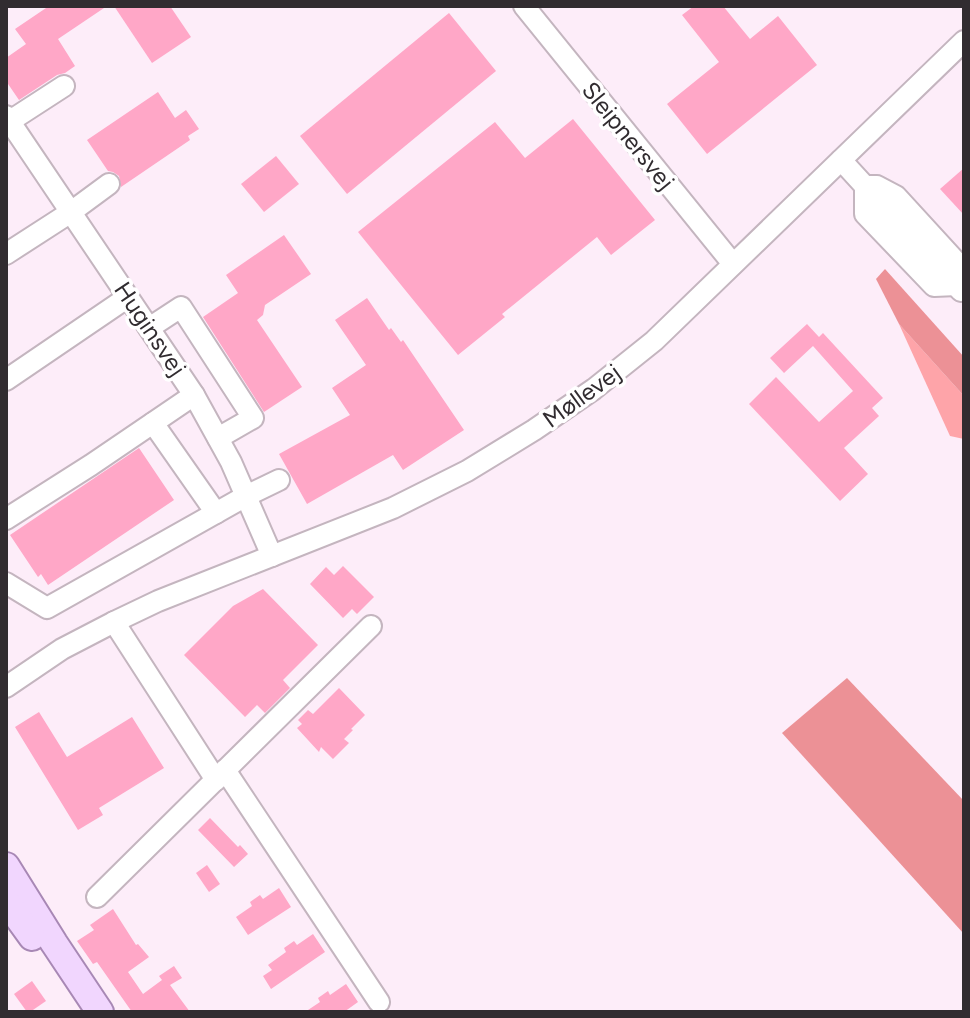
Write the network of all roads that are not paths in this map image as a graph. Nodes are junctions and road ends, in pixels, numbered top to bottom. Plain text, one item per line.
1 (524, 6) edge
2 (964, 41) edge
3 (64, 86) dead end
4 (9, 126) edge
5 (841, 160) junction
6 (109, 184) dead end
7 (865, 186) junction
8 (71, 212) junction
9 (6, 254) edge
10 (733, 264) junction
11 (960, 290) edge
12 (128, 297) junction
13 (149, 328) junction
14 (6, 380) edge
15 (194, 395) junction
16 (153, 423) junction
17 (218, 438) junction
18 (279, 480) dead end
19 (246, 496) junction
20 (216, 513) junction
21 (6, 519) edge
22 (272, 556) junction
23 (6, 583) edge
24 (114, 622) junction
25 (371, 626) dead end
26 (6, 687) edge
27 (220, 775) junction
28 (6, 866) edge
29 (97, 897) dead end
30 (6, 901) edge
31 (379, 1002) dead end
32 (82, 1012) edge
33 (100, 1012) edge

1 - 10 street, Sleipnersvej
2 - 5 street, Møllevej
3 - 4 street
4 - 8 street, Huginsvej
5 - 7 street
5 - 10 street, Møllevej
6 - 8 street
7 - 11 street
7 - 11 street
8 - 9 street
8 - 12 street, Huginsvej
10 - 22 street, Møllevej
12 - 13 street, Huginsvej
12 - 14 street
13 - 15 street, Huginsvej
13 - 17 street
15 - 16 street
15 - 17 street, Huginsvej
16 - 20 street
16 - 21 street
17 - 19 street, Huginsvej
18 - 19 street
19 - 20 street
19 - 22 street, Huginsvej
20 - 23 street
22 - 24 street, Møllevej
24 - 26 street, Møllevej
24 - 27 street
25 - 27 street
27 - 29 street
27 - 31 street
28 - 33 main road
30 - 32 main road

